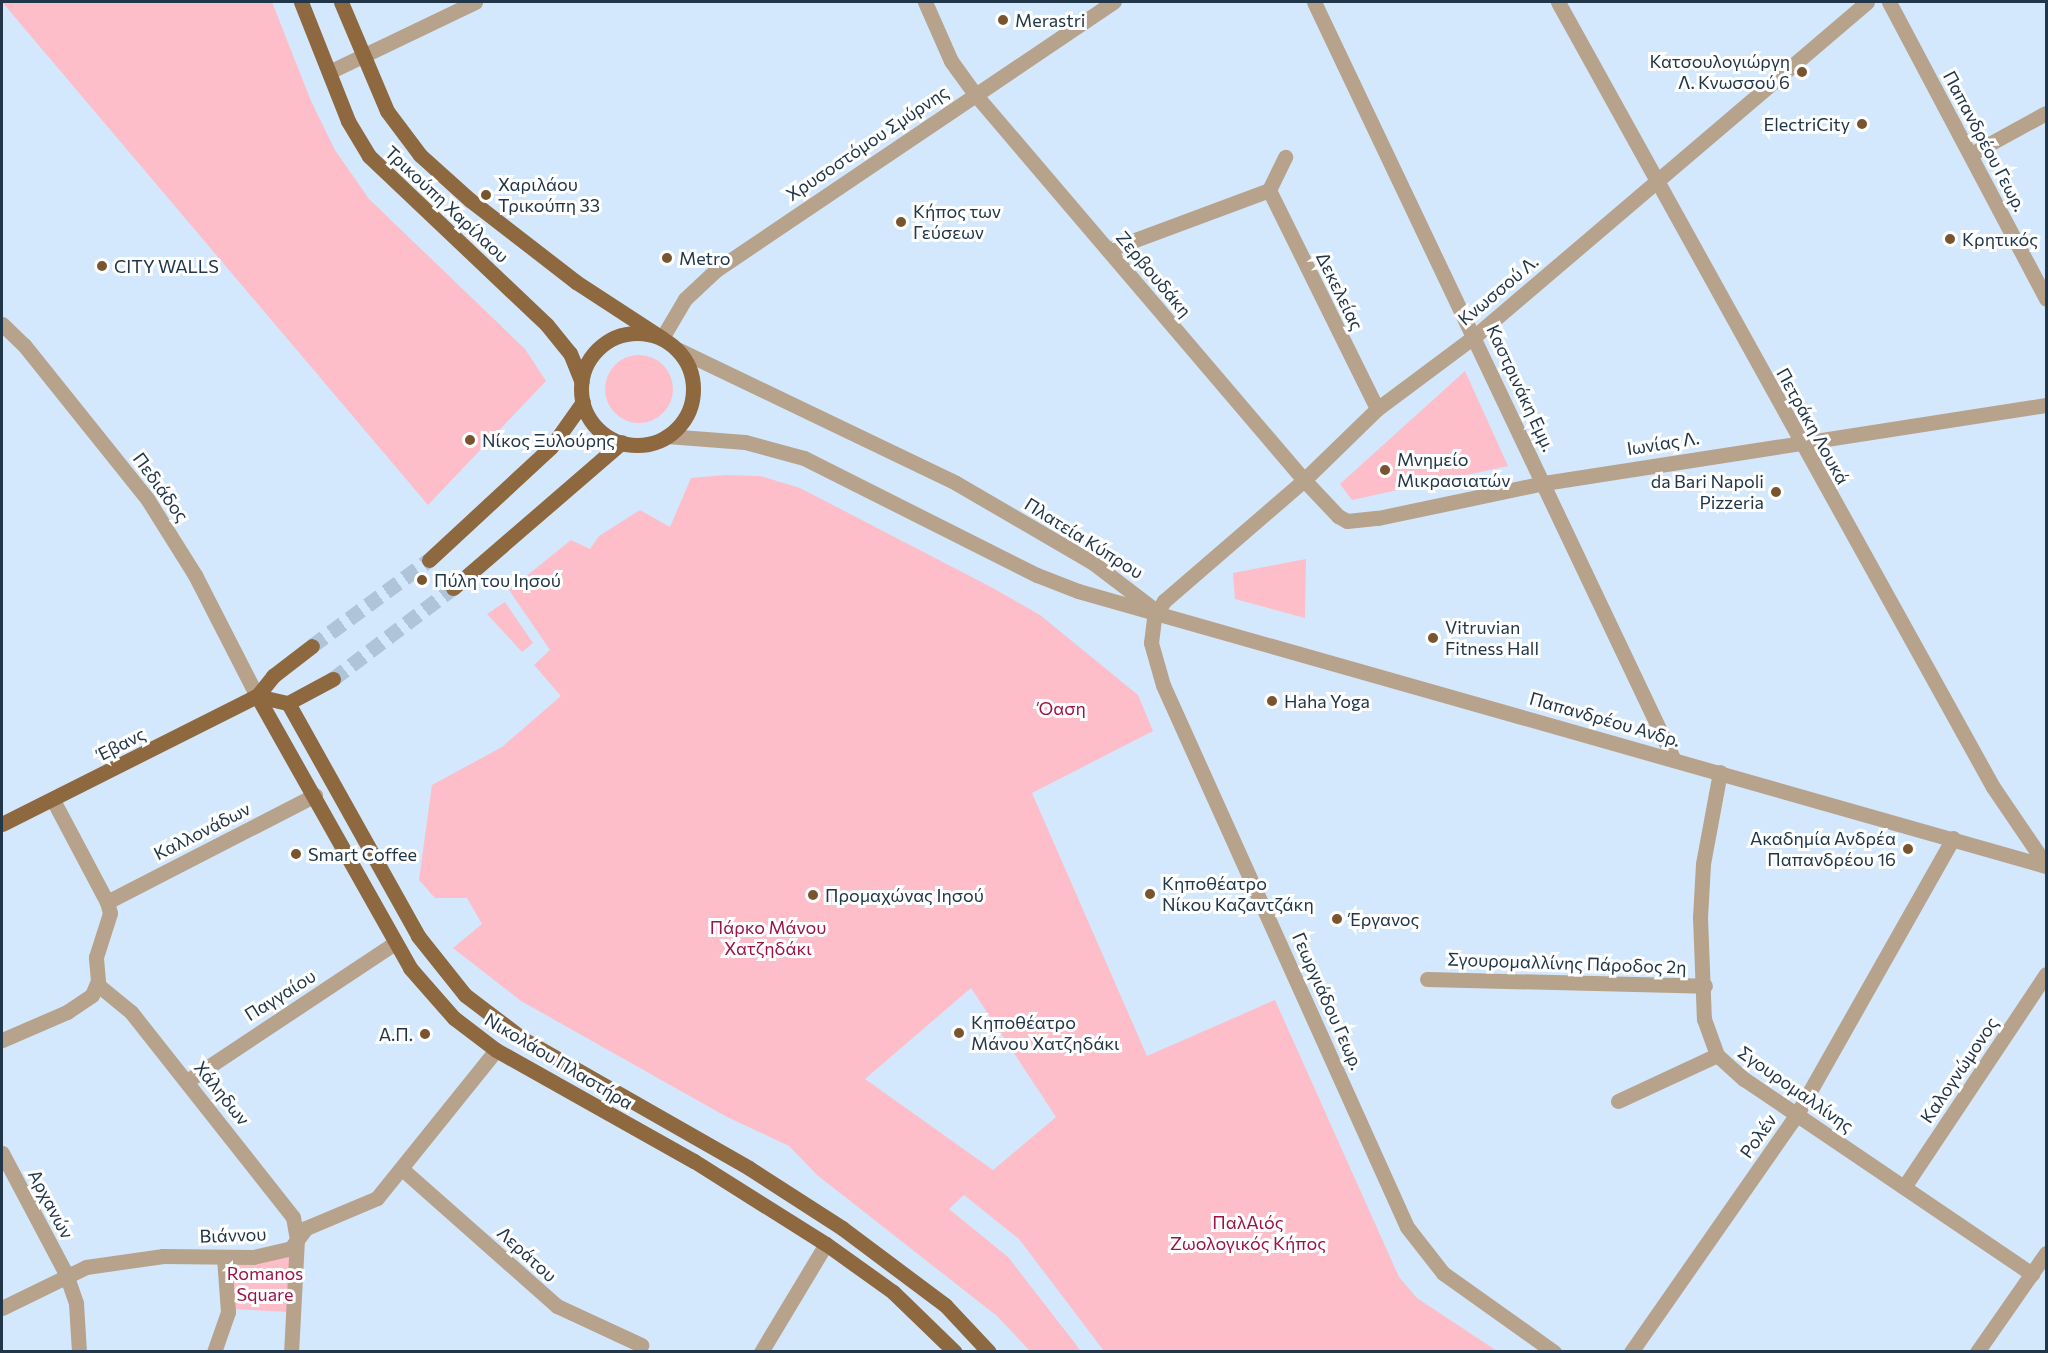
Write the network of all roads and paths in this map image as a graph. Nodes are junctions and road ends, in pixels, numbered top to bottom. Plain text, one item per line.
1 (301, 2) edge
2 (341, 2) edge
3 (475, 2) edge
4 (925, 2) edge
5 (1114, 2) edge
6 (1314, 2) edge
7 (1558, 2) edge
8 (1866, 2) edge
9 (1889, 2) edge
10 (363, 55) junction
11 (329, 72) junction
12 (974, 93) junction
13 (2046, 113) edge
14 (1971, 154) junction
15 (1286, 157) dead end
16 (1659, 180) junction
17 (1269, 190) junction
18 (1108, 250) junction
19 (2046, 299) edge
20 (2, 324) edge
21 (1475, 336) junction
22 (662, 338) junction
23 (679, 350) junction
24 (582, 382) junction
25 (583, 402) junction
26 (2046, 405) edge
27 (1377, 409) junction
28 (667, 436) junction
29 (1798, 441) junction
30 (622, 442) junction
31 (1304, 480) junction
32 (1544, 483) junction
33 (429, 560) tunnel mouth
34 (453, 588) tunnel mouth
35 (1156, 610) junction
36 (312, 646) tunnel mouth
37 (333, 679) tunnel mouth
38 (257, 696) junction
39 (288, 703) junction
40 (1674, 760) junction
41 (1720, 772) junction
42 (315, 795) junction
43 (53, 800) junction
44 (2, 824) edge
45 (1953, 838) junction
46 (2046, 865) edge
47 (107, 902) junction
48 (395, 942) junction
49 (2046, 974) edge
50 (1427, 979) dead end
51 (98, 985) junction
52 (1705, 986) junction
53 (2, 1040) edge
54 (496, 1050) junction
55 (1717, 1055) junction
56 (187, 1081) junction
57 (1618, 1101) dead end
58 (1797, 1114) junction
59 (2, 1153) edge
60 (402, 1169) junction
61 (1904, 1187) junction
62 (297, 1239) junction
63 (826, 1244) junction
64 (2046, 1253) edge
65 (224, 1257) junction
66 (66, 1274) junction
67 (2032, 1274) junction
68 (2, 1308) edge
69 (641, 1345) dead end
70 (79, 1352) edge
71 (214, 1352) edge
72 (291, 1352) edge
73 (761, 1352) edge
74 (955, 1352) edge
75 (988, 1352) edge
76 (1554, 1352) edge
77 (1631, 1352) edge
78 (1977, 1352) edge

1 - 11 main road, Τρικούπη Χαρίλαου
2 - 10 main road, Τρικούπη Χαρίλαου
3 - 10 street
4 - 12 street, Ζερβουδάκη
5 - 12 street, Χρυσοστόμου Σμύρνης
6 - 21 street, Καστρινάκη Εμμ.
7 - 16 street, Πετράκη Λουκά
8 - 16 street, Κνωσσού Λ.
9 - 14 street, Παπανδρέου Γεωρ.
10 - 11 street
10 - 22 main road, Τρικούπη Χαρίλαου
11 - 24 main road, Τρικούπη Χαρίλαου
12 - 18 street, Ζερβουδάκη
12 - 22 street, Χρυσοστόμου Σμύρνης
13 - 14 street
14 - 19 street, Παπανδρέου Γεωρ.
15 - 17 street
16 - 21 street, Κνωσσού Λ.
16 - 29 street, Πετράκη Λουκά
17 - 18 street
17 - 27 street, Δεκελείας
18 - 31 street, Ζερβουδάκη
20 - 38 street, Πεδιάδος
21 - 27 street, Κνωσσού Λ.
21 - 32 street, Καστρινάκη Εμμ.
22 - 23 main road
22 - 24 main road
23 - 28 main road
23 - 35 street, Πλατεία Κύπρου
24 - 25 main road
25 - 30 main road
25 - 33 main road
26 - 29 street, Ιωνίας Λ.
27 - 31 street, Κνωσσού Λ.
28 - 30 main road
28 - 35 street, Πλατεία Κύπρου
29 - 32 street, Ιωνίας Λ.
29 - 46 street, Πετράκη Λουκά
30 - 34 main road
31 - 32 street, Ιωνίας Λ.
31 - 35 street, Κνωσσού Λ.
32 - 40 street, Καστρινάκη Εμμ.
35 - 40 street, Παπανδρέου Ανδρ.
35 - 76 street, Γεωργιάδου Γεωρ.
36 - 38 main road, Έβανς
37 - 39 main road
38 - 39 main road
38 - 42 main road, Νικολάου Πλαστήρα
38 - 43 main road, Έβανς
39 - 75 main road, Νικολάου Πλαστήρα
40 - 41 street, Παπανδρέου Ανδρ.
41 - 45 street, Παπανδρέου Ανδρ.
41 - 52 street, Σγουρομαλλίνης
42 - 47 street, Καλλονάδων
42 - 48 main road, Νικολάου Πλαστήρα
43 - 44 main road, Έβανς
43 - 47 street
45 - 46 street, Παπανδρέου Ανδρ.
45 - 58 street, Ρολέν
47 - 51 street
48 - 54 main road, Νικολάου Πλαστήρα
48 - 56 street, Παγγαίου
49 - 61 street, Καλογνώμονος
50 - 52 street, Σγουρομαλλίνης Πάροδος 2η
51 - 53 street
51 - 56 street, Χάληδων
52 - 55 street, Σγουρομαλλίνης
54 - 60 street, Βιάννου
54 - 63 main road, Νικολάου Πλαστήρα
55 - 57 street
55 - 58 street, Σγουρομαλλίνης
56 - 62 street, Χάληδων
58 - 61 street, Σγουρομαλλίνης
58 - 77 street, Ρολέν
59 - 66 street, Αρχανών
60 - 62 street, Βιάννου
60 - 69 street, Λεράτου
61 - 67 street, Σγουρομαλλίνης
62 - 65 street, Βιάννου
62 - 72 street, Χάληδων
63 - 73 street
63 - 74 main road, Νικολάου Πλαστήρα
64 - 67 street
65 - 66 street, Βιάννου
65 - 71 street
66 - 68 street, Βιάννου
66 - 70 street, Αρχανών
67 - 78 street

